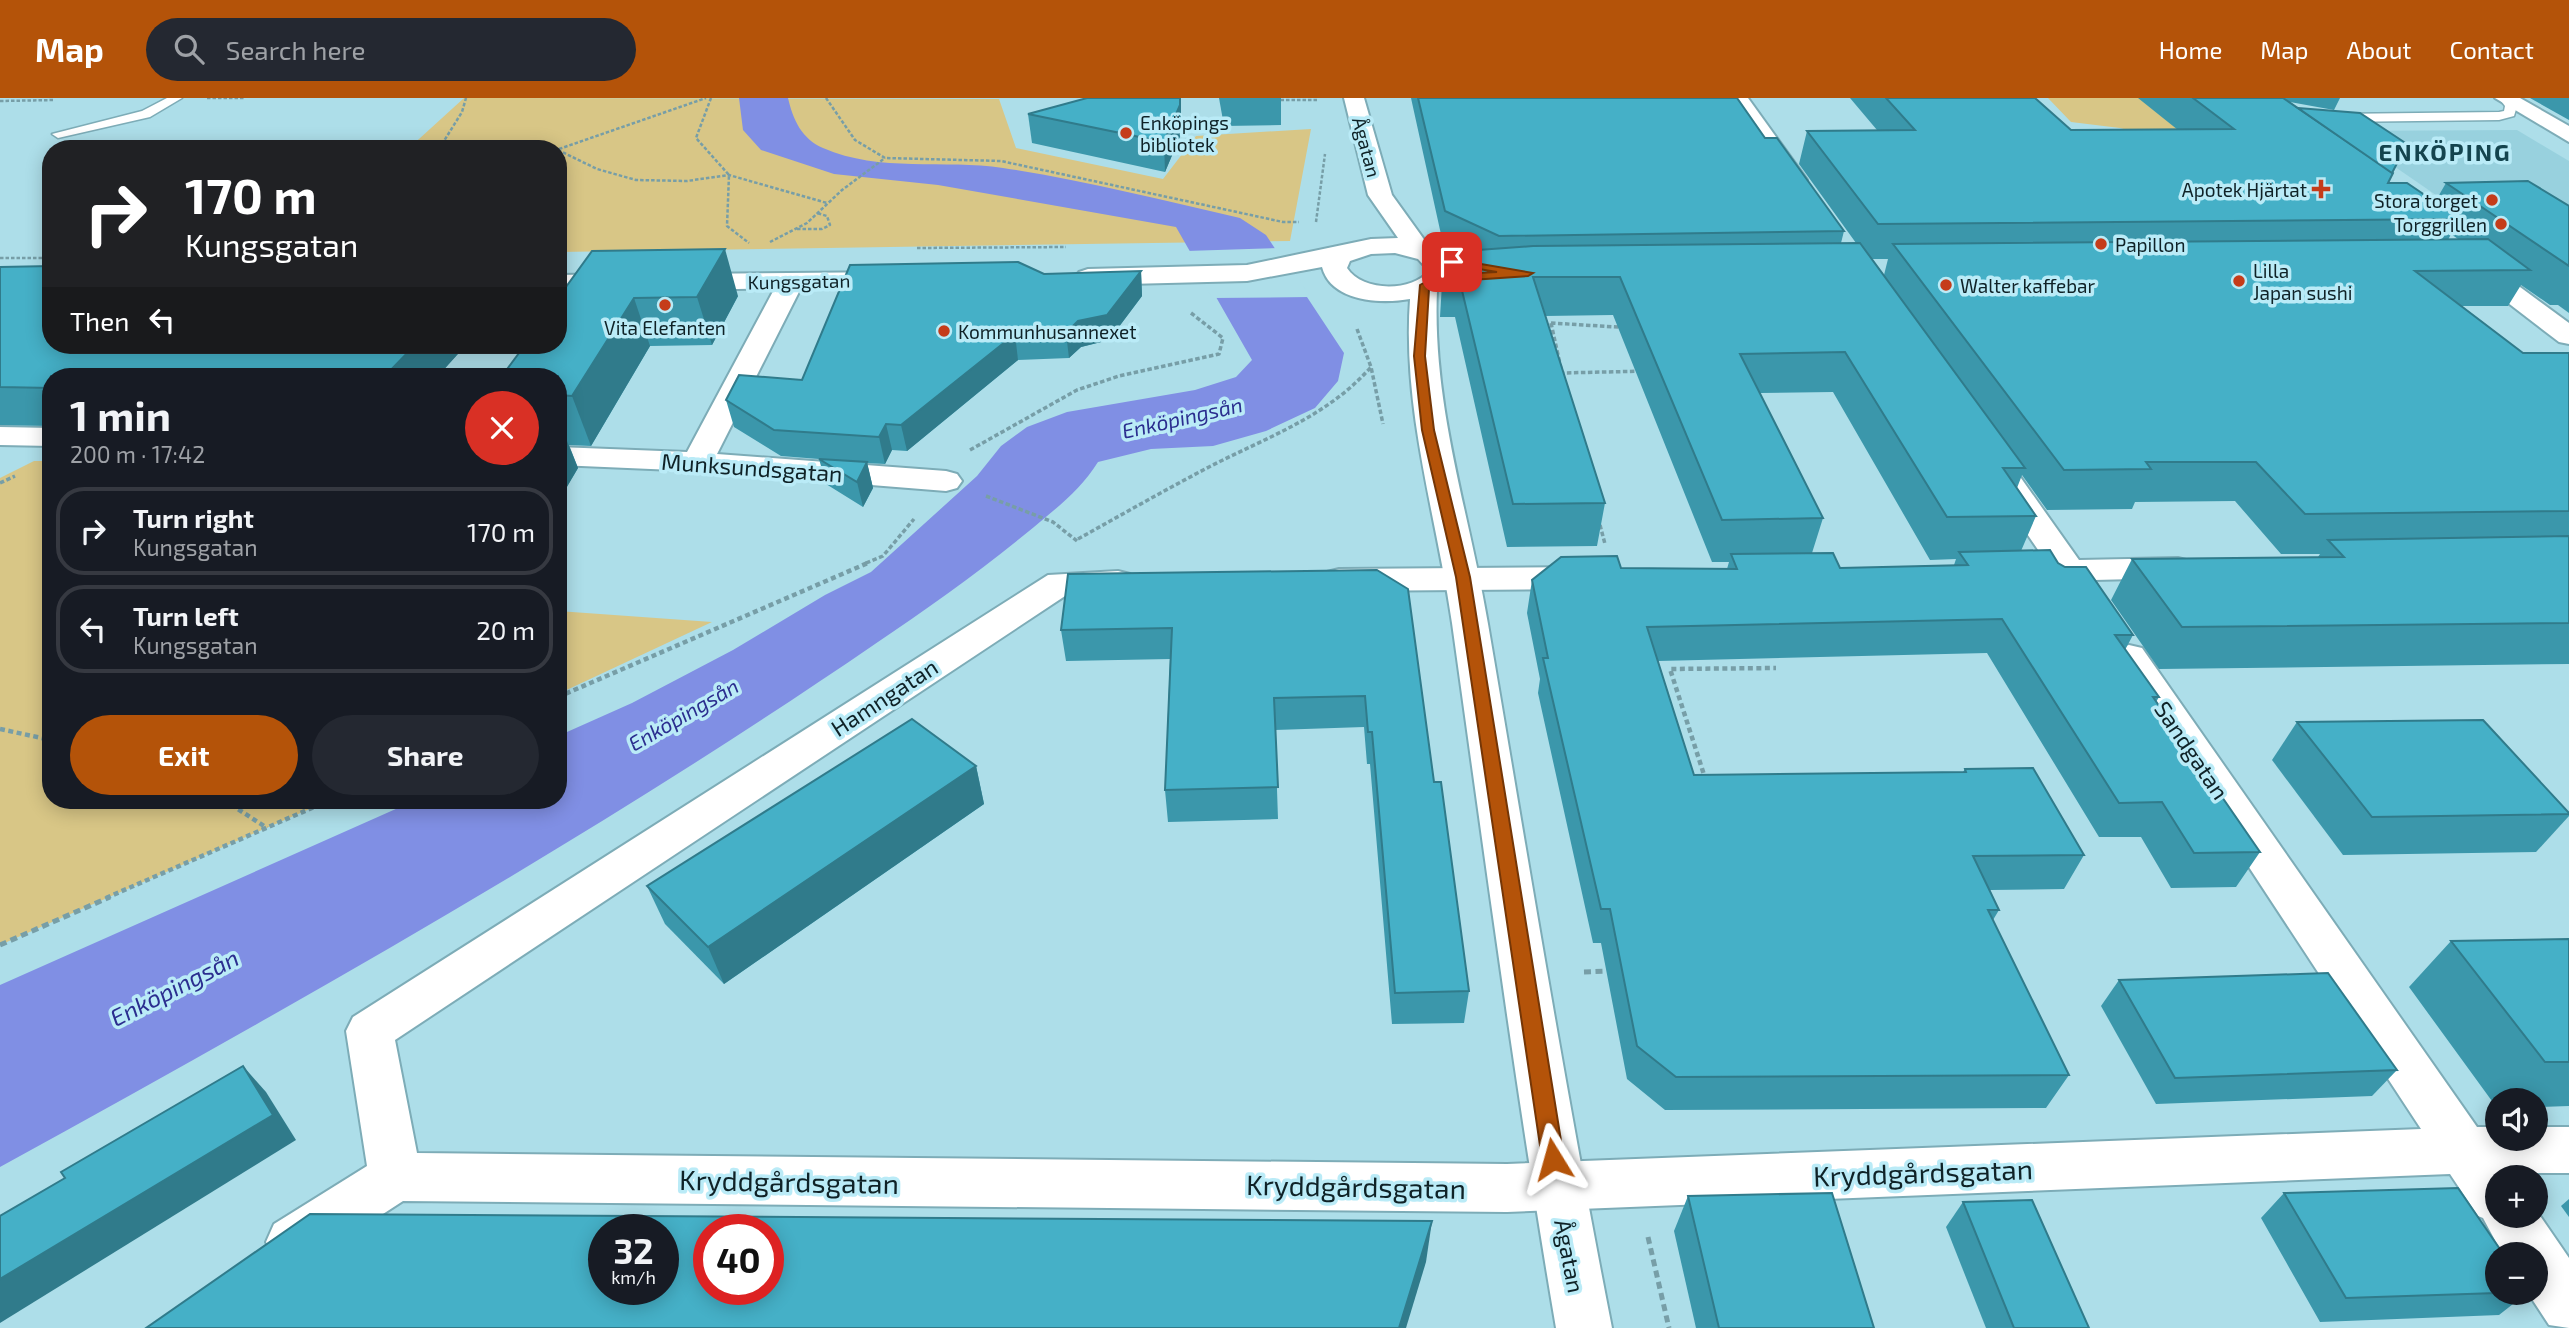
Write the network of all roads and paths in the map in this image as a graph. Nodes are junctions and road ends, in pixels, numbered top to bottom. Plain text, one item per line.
1 (176, 98) edge
2 (466, 98) edge
3 (709, 98) edge
4 (826, 98) edge
5 (1354, 98) edge
6 (1738, 98) edge
7 (2505, 98) edge
8 (1267, 100) dead end
9 (1320, 100) dead end
10 (2321, 118) edge
11 (58, 134) dead end
12 (2569, 135) edge
13 (445, 140) edge
14 (1327, 141) dead end
15 (567, 146) edge
16 (567, 154) edge
17 (885, 158) junction
18 (729, 175) junction
19 (1380, 195) junction
20 (827, 203) junction
21 (1812, 204) edge
22 (817, 214) junction
23 (1315, 221) junction
24 (795, 229) junction
25 (757, 249) junction
26 (1349, 252) junction
27 (2448, 256) edge
28 (0, 258) edge
29 (42, 258) edge
30 (1441, 270) junction
31 (1303, 272) junction
32 (1057, 277) edge
33 (920, 280) edge
34 (791, 282) junction
35 (567, 283) edge
36 (1359, 288) junction
37 (1188, 312) dead end
38 (1551, 323) joint
39 (1401, 333) junction
40 (2569, 336) edge
41 (1371, 367) junction
42 (1385, 433) dead end
43 (0, 436) edge
44 (42, 438) edge
45 (567, 456) edge
46 (1989, 456) edge
47 (697, 462) junction
48 (960, 486) junction
49 (1596, 512) edge
50 (1053, 522) dead end
51 (1078, 539) dead end
52 (2208, 568) edge
53 (2070, 570) junction
54 (2003, 571) edge
55 (1463, 577) junction
56 (1615, 578) joint
57 (1304, 581) edge
58 (1155, 582) edge
59 (1776, 668) dead end
60 (1656, 669) edge
61 (1670, 669) junction
62 (567, 693) edge
63 (0, 729) edge
64 (42, 738) edge
65 (1707, 784) edge
66 (238, 809) edge
67 (310, 809) edge
68 (268, 828) junction
69 (0, 945) edge
70 (1623, 971) edge
71 (1584, 972) dead end
72 (2465, 1150) junction
73 (2569, 1150) edge
74 (395, 1177) junction
75 (2485, 1181) edge
76 (1636, 1184) junction
77 (1557, 1187) junction
78 (254, 1268) edge
79 (2548, 1275) edge
80 (2569, 1306) edge
81 (1584, 1328) edge
82 (1669, 1328) edge

1 - 11 lane
2 - 13 path
3 - 15 path
3 - 18 path
4 - 17 path
5 - 19 street, Ågatan
6 - 21 street
7 - 10 lane
7 - 12 street
8 - 9 path
14 - 23 path
16 - 18 path
17 - 20 path
17 - 23 path
18 - 20 path
18 - 25 path
19 - 26 street, Ågatan
19 - 30 street, Ågatan
20 - 22 path
22 - 24 path
22 - 24 path
23 - 31 path
24 - 25 path
25 - 34 path
26 - 30 street
26 - 31 street
26 - 36 street, Ågatan
27 - 40 street
28 - 29 path
30 - 36 street
30 - 39 street, Ågatan
31 - 32 street
31 - 36 street
31 - 41 path
33 - 34 street, Kungsgatan
34 - 35 street, Kungsgatan
34 - 47 street
36 - 39 street, Ågatan
37 - 48 path
38 - 38 path
39 - 55 street, Ågatan
41 - 42 path
41 - 51 path
43 - 44 street
45 - 47 street, Munksundsgatan
46 - 53 street, Sandgatan
47 - 48 street, Munksundsgatan
48 - 50 path
48 - 62 path
49 - 56 path
52 - 53 street
53 - 54 street
53 - 72 street, Sandgatan
55 - 56 street
55 - 57 street
55 - 77 street, Ågatan
58 - 74 street, Hamngatan
59 - 61 path
60 - 61 path
61 - 65 path
63 - 64 path
66 - 68 path
67 - 68 path
68 - 69 path
70 - 71 path
72 - 73 street, Kryddgårdsgatan
72 - 75 street, Sandgatan
72 - 76 street, Kryddgårdsgatan
74 - 77 street, Kryddgårdsgatan
74 - 78 street
76 - 77 street, Kryddgårdsgatan
76 - 82 path
77 - 81 street, Ågatan
79 - 80 street

